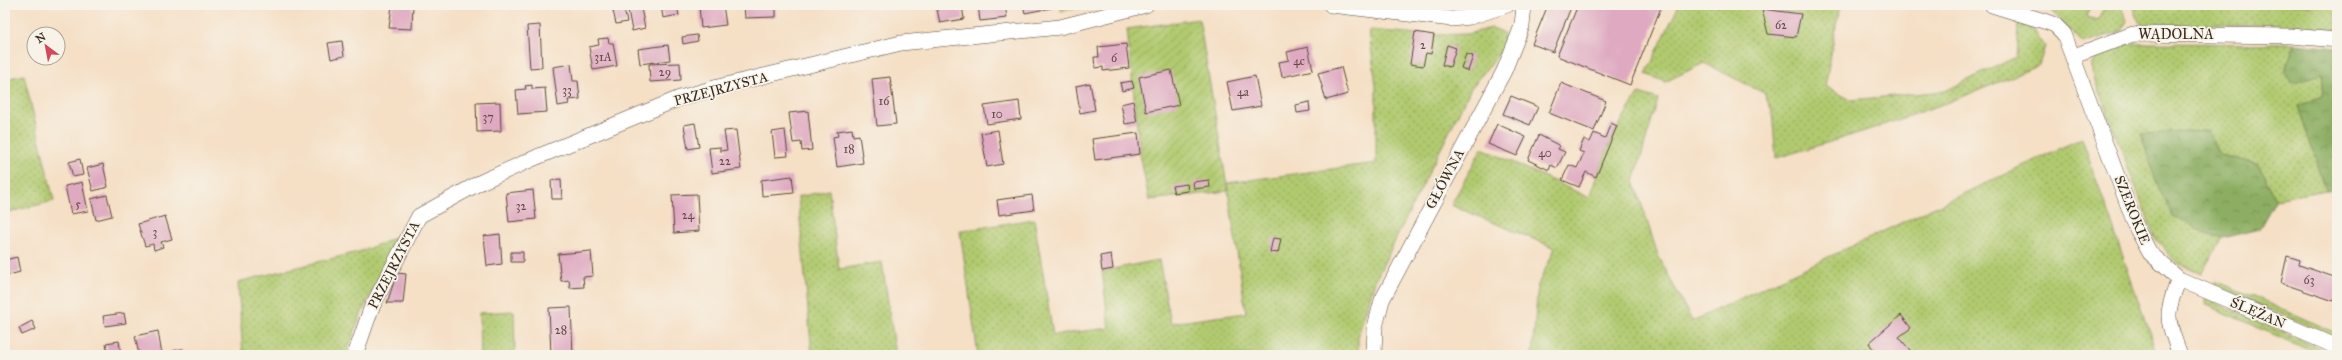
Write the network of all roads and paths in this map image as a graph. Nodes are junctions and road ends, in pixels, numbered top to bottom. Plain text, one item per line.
1 (1146, 5) edge
2 (1331, 5) edge
3 (1507, 5) edge
4 (1524, 5) edge
5 (1992, 5) edge
6 (2337, 40) edge
7 (2074, 56) junction
8 (2179, 279) junction
9 (2337, 347) edge
10 (355, 355) edge
11 (1374, 355) edge
12 (2180, 355) edge

1 - 10 street, PRZEJRZYSTA
2 - 3 street
4 - 11 street, GŁÓWNA
5 - 7 street
6 - 7 street, WĄDOLNA
7 - 8 street, SZEROKIE
8 - 9 street, ŚLĘŻAN
8 - 12 street

